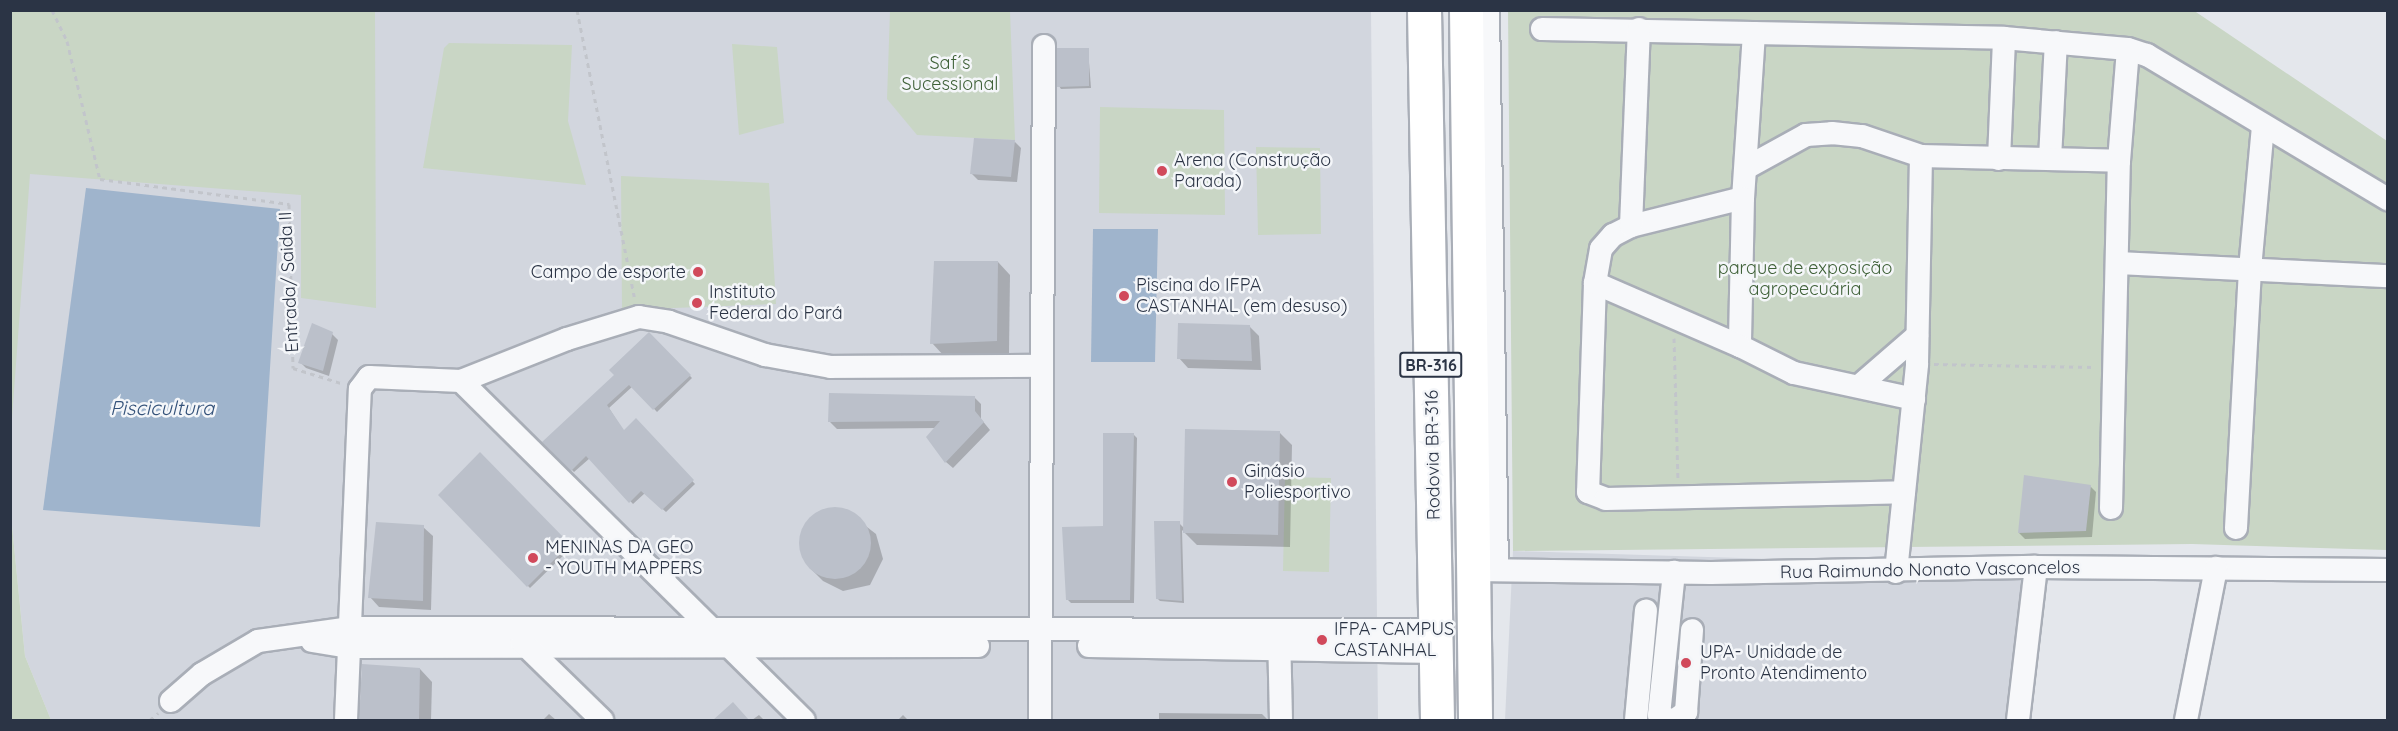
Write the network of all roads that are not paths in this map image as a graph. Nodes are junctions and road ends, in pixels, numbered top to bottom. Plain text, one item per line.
1 (1424, 10) edge
2 (1466, 10) edge
3 (1488, 10) edge
4 (1542, 29) dead end
5 (1639, 29) junction
6 (1754, 33) junction
7 (2004, 38) junction
8 (2056, 42) junction
9 (1044, 46) dead end
10 (2128, 49) junction
11 (2263, 126) junction
12 (1921, 156) junction
13 (1999, 159) junction
14 (2050, 159) junction
15 (2119, 161) junction
16 (1746, 168) junction
17 (1743, 198) junction
18 (2388, 199) edge
19 (1631, 226) junction
20 (2119, 262) junction
21 (2250, 269) junction
22 (2388, 276) edge
23 (1595, 283) junction
24 (1917, 336) junction
25 (1740, 346) junction
26 (1042, 366) junction
27 (461, 381) junction
28 (1859, 386) junction
29 (1914, 399) junction
30 (1904, 492) junction
31 (2111, 508) dead end
32 (2236, 528) dead end
33 (2036, 567) junction
34 (2216, 568) junction
35 (1485, 570) junction
36 (2388, 570) edge
37 (1674, 572) junction
38 (1896, 572) junction
39 (1646, 610) dead end
40 (709, 629) junction
41 (1692, 630) dead end
42 (511, 631) junction
43 (349, 638) junction
44 (1041, 638) junction
45 (1280, 639) junction
46 (1436, 641) junction
47 (728, 647) junction
48 (528, 648) junction
49 (171, 701) dead end
50 (1655, 718) edge
51 (346, 720) edge
52 (602, 720) edge
53 (803, 720) edge
54 (1040, 720) edge
55 (1281, 720) edge
56 (1437, 720) edge
57 (1475, 720) edge
58 (2018, 720) edge
59 (2186, 720) edge

1 - 46 highway, Rodovia BR-316 / BR-316
2 - 35 highway, BR-316
3 - 35 street
4 - 5 street
5 - 6 street
5 - 19 street
6 - 7 street
6 - 16 street
7 - 8 street
7 - 13 street
8 - 10 street
8 - 14 street
9 - 26 street
10 - 11 street
10 - 15 street
11 - 18 street
11 - 21 street
12 - 13 street
12 - 16 street
12 - 24 street
13 - 14 street
14 - 15 street
15 - 20 street
16 - 17 street
17 - 19 street
17 - 25 street
19 - 23 street
20 - 21 street
20 - 31 street
21 - 22 street
21 - 32 street
23 - 25 street
23 - 30 street
24 - 28 street
24 - 29 street
25 - 28 street
26 - 27 street
26 - 44 street
27 - 40 street
27 - 43 street
28 - 29 street
29 - 30 street
30 - 38 street
33 - 34 street, Rua Raimundo Nonato Vasconcelos
33 - 38 street, Rua Raimundo Nonato Vasconcelos
33 - 58 street
34 - 36 street, Rua Raimundo Nonato Vasconcelos
34 - 59 street
35 - 37 street, Rua Raimundo Nonato Vasconcelos
35 - 57 highway, BR-316
37 - 38 street, Rua Raimundo Nonato Vasconcelos
37 - 50 street
39 - 50 street
40 - 42 street
40 - 44 street
40 - 47 street
41 - 50 street
42 - 43 street
42 - 48 street
43 - 48 street
43 - 49 street
43 - 51 street
44 - 45 street
44 - 47 street
44 - 54 street
45 - 46 street
45 - 55 street
46 - 56 highway, Rodovia BR-316 / BR-316
47 - 48 street
47 - 53 street
48 - 52 street

